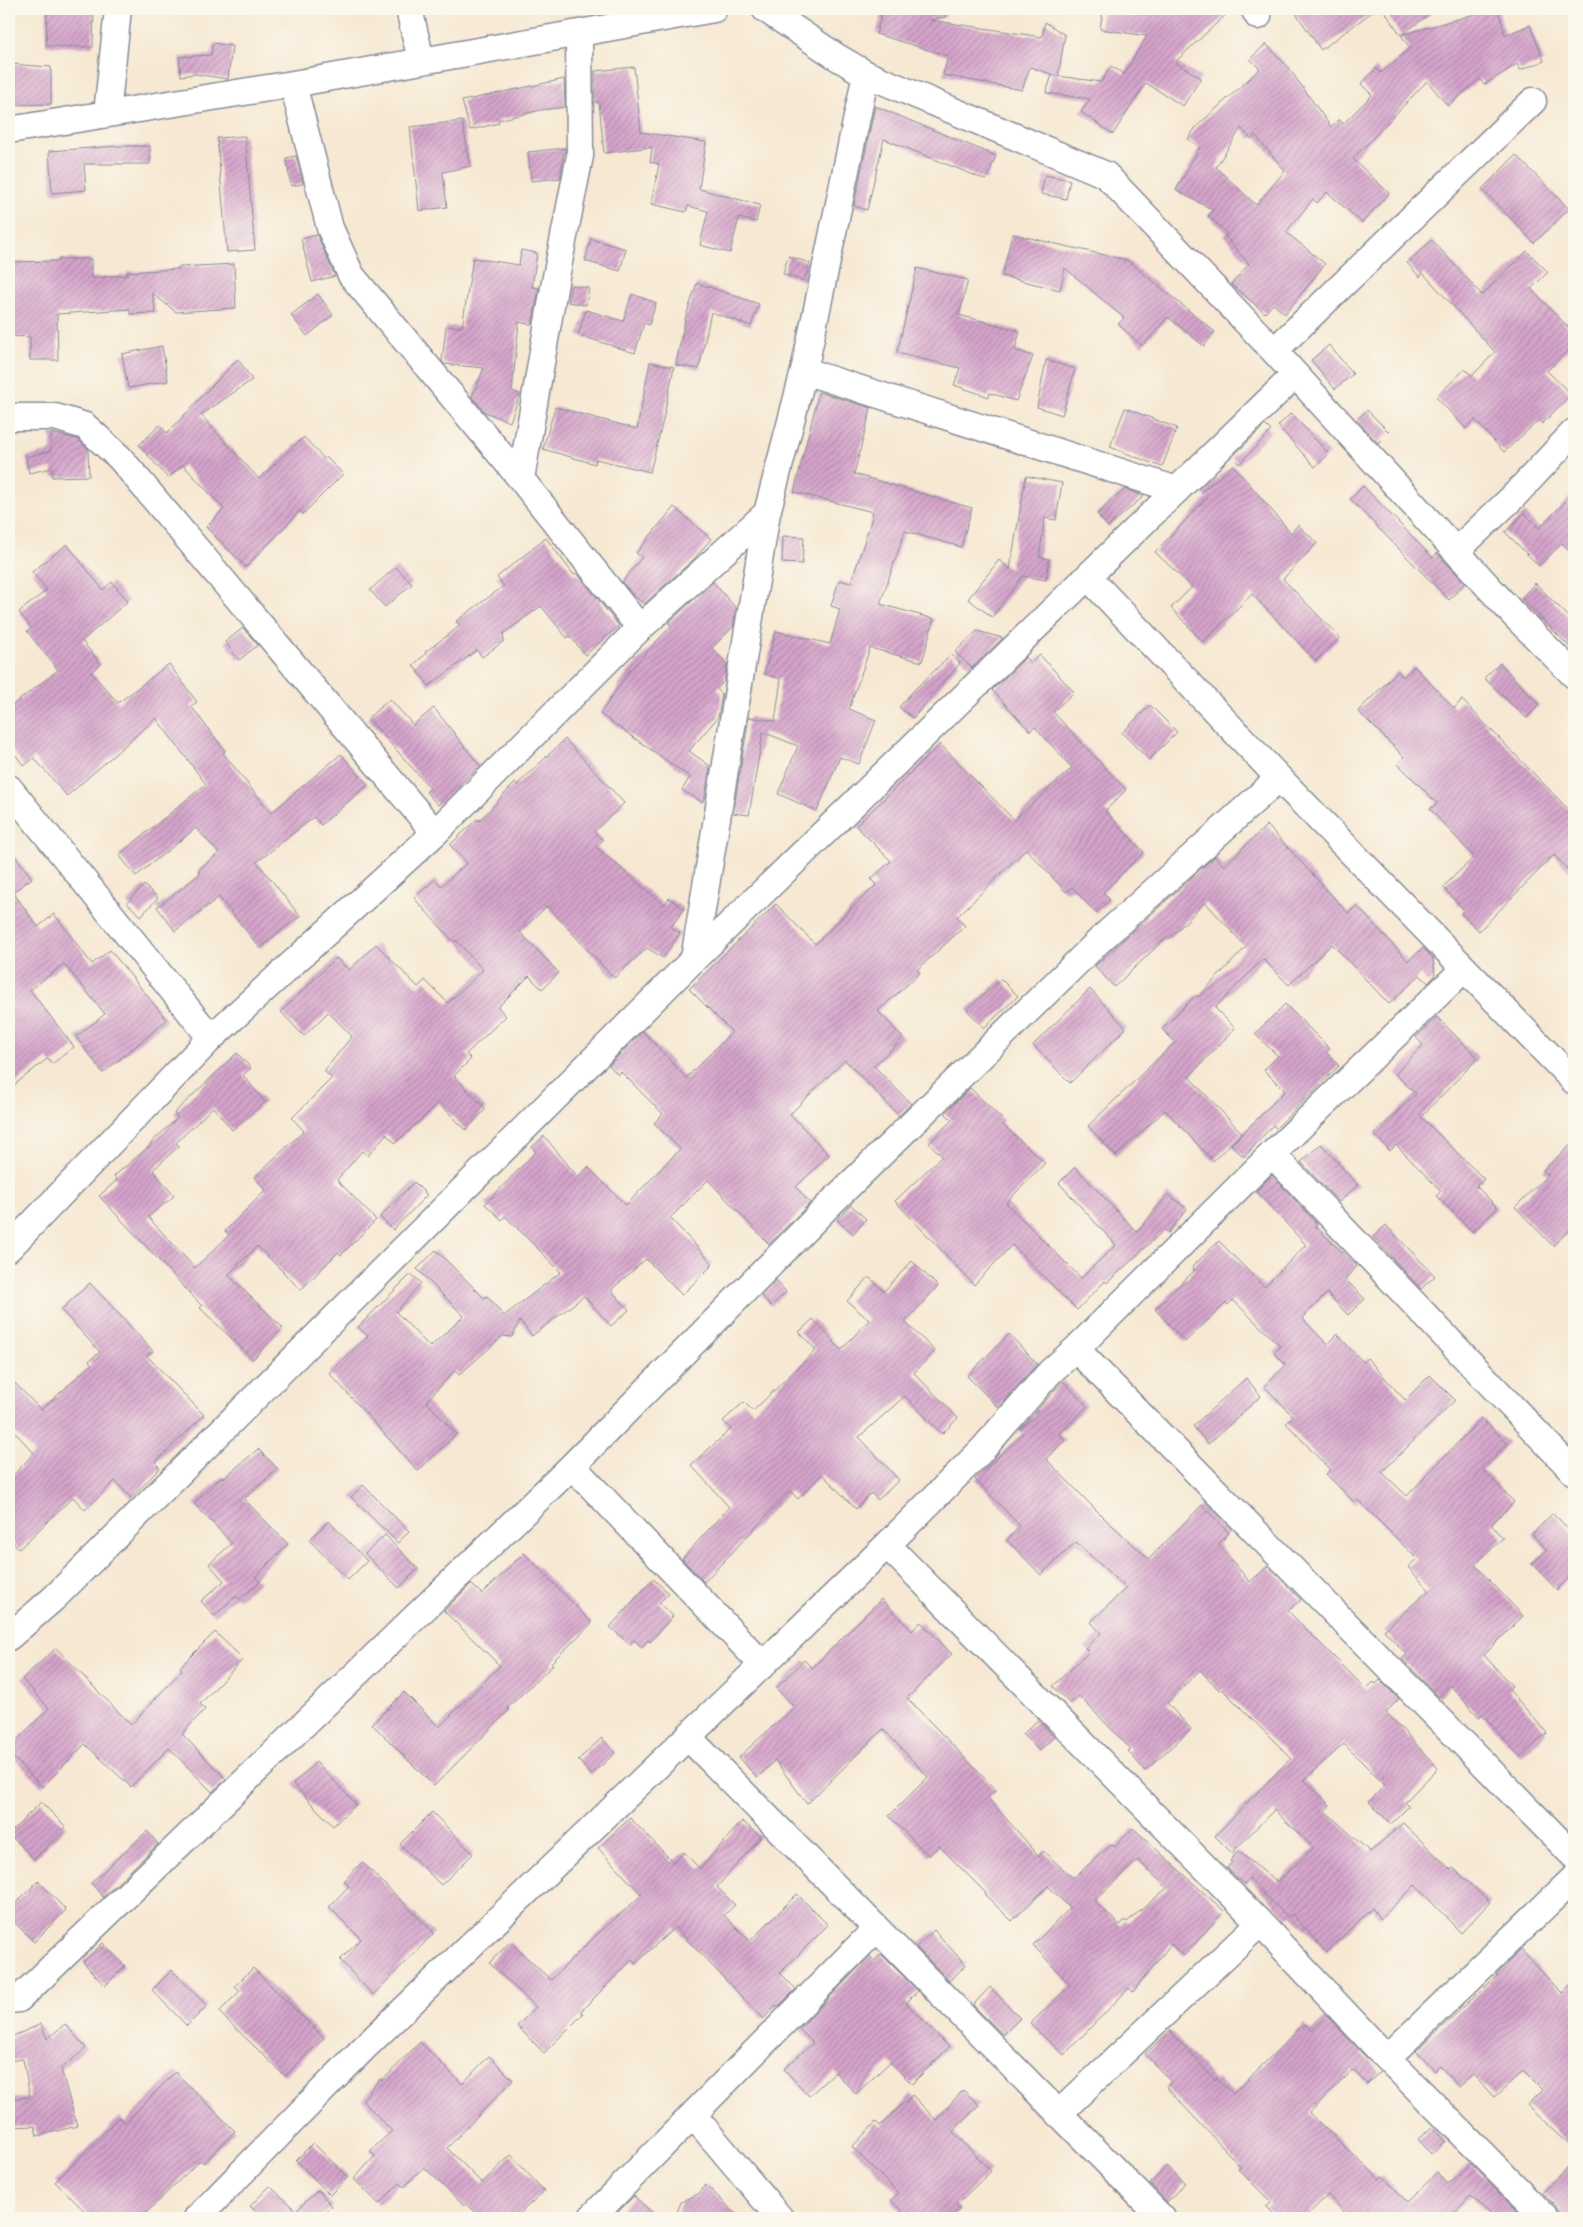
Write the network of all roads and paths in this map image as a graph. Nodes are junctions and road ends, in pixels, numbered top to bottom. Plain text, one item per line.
1 (118, 9) edge
2 (409, 9) edge
3 (714, 9) edge
4 (765, 9) edge
5 (579, 34) junction
6 (421, 60) junction
7 (866, 74) junction
8 (293, 84) junction
9 (1534, 101) dead end
10 (107, 114) junction
11 (9, 130) edge
12 (1274, 351) junction
13 (804, 371) junction
14 (1295, 375) junction
15 (9, 417) edge
16 (1574, 432) edge
17 (521, 479) junction
18 (1177, 490) junction
19 (767, 513) junction
20 (1456, 551) junction
21 (1088, 577) junction
22 (640, 628) junction
23 (1574, 675) edge
24 (1279, 778) junction
25 (9, 788) edge
26 (435, 832) junction
27 (694, 959) junction
28 (1464, 969) junction
29 (211, 1038) junction
30 (1574, 1081) edge
31 (1272, 1154) junction
32 (9, 1248) edge
33 (1076, 1349) junction
34 (572, 1466) junction
35 (1574, 1472) edge
36 (887, 1545) junction
37 (9, 1637) edge
38 (763, 1665) junction
39 (688, 1737) junction
40 (1574, 1856) edge
41 (1574, 1878) edge
42 (1260, 1923) junction
43 (876, 1929) junction
44 (9, 2000) edge
45 (1387, 2058) junction
46 (1058, 2114) junction
47 (693, 2115) junction
48 (197, 2218) edge
49 (591, 2218) edge
50 (780, 2218) edge
51 (1162, 2218) edge
52 (1546, 2218) edge

1 - 10 street
2 - 6 street
3 - 5 street
4 - 7 street
5 - 6 street
5 - 17 street
6 - 8 street
7 - 12 street
7 - 13 street
8 - 10 street
8 - 17 street
9 - 12 street
10 - 11 street
12 - 14 street
13 - 18 street
13 - 19 street
14 - 18 street
14 - 20 street
15 - 26 street
16 - 20 street
17 - 22 street
18 - 21 street
19 - 22 street
19 - 27 street
20 - 23 street
21 - 24 street
21 - 27 street
22 - 26 street
24 - 28 street
24 - 34 street
25 - 29 street
26 - 29 street
27 - 37 street
28 - 30 street
28 - 31 street
29 - 32 street
31 - 33 street
31 - 35 street
33 - 36 street
33 - 40 street
34 - 38 street
34 - 44 street
36 - 38 street
36 - 42 street
38 - 39 street
39 - 43 street
39 - 48 street
41 - 45 street
42 - 45 street
42 - 46 street
43 - 46 street
43 - 47 street
45 - 52 street
46 - 51 street
47 - 49 street
47 - 50 street

